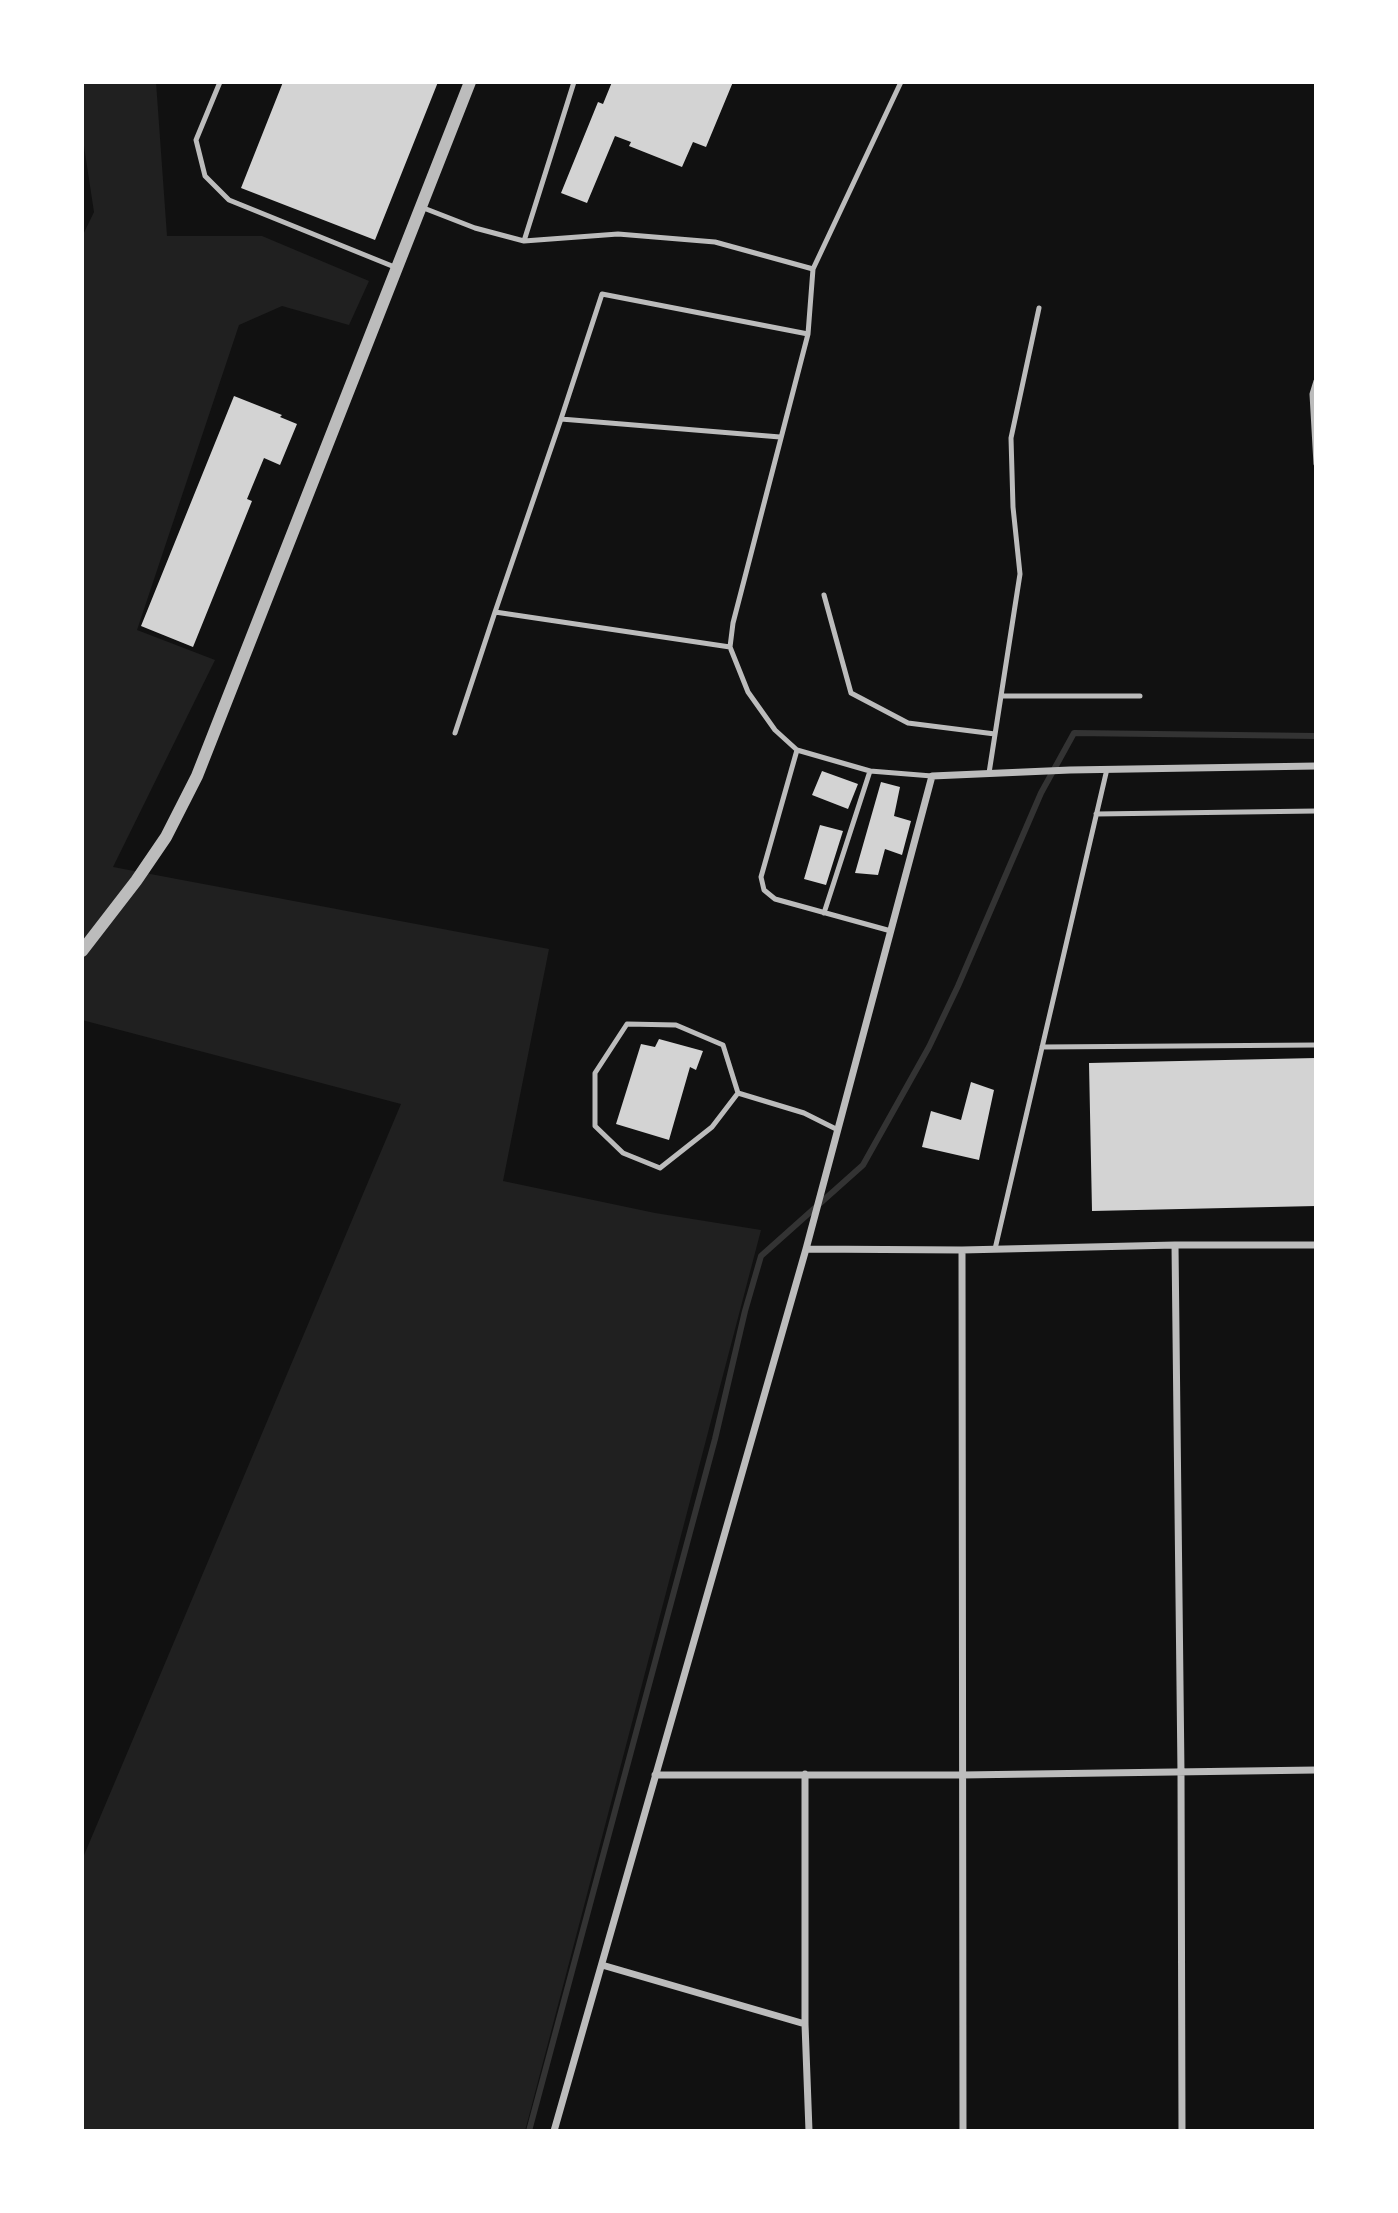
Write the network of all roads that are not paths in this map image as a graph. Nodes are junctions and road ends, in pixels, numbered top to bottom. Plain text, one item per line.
1 (220, 82) edge
2 (470, 82) edge
3 (574, 82) edge
4 (901, 82) edge
5 (421, 207) junction
6 (524, 241) junction
7 (397, 268) junction
8 (813, 269) junction
9 (1040, 308) dead end
10 (808, 334) junction
11 (1316, 381) edge
12 (561, 419) junction
13 (780, 437) junction
14 (1316, 464) edge
15 (824, 595) dead end
16 (495, 612) junction
17 (730, 647) junction
18 (1001, 696) junction
19 (1140, 696) dead end
20 (455, 733) dead end
21 (995, 734) junction
22 (797, 750) junction
23 (1316, 766) edge
24 (1107, 769) junction
25 (870, 771) junction
26 (989, 774) junction
27 (932, 776) junction
28 (1316, 811) edge
29 (1096, 814) junction
30 (824, 912) junction
31 (891, 932) junction
32 (82, 951) edge
33 (1316, 1045) edge
34 (1042, 1048) junction
35 (738, 1093) junction
36 (838, 1130) junction
37 (1175, 1245) junction
38 (1316, 1245) edge
39 (806, 1249) junction
40 (995, 1249) junction
41 (962, 1250) junction
42 (1316, 1770) edge
43 (1181, 1773) junction
44 (805, 1774) junction
45 (655, 1775) junction
46 (962, 1775) junction
47 (603, 1965) junction
48 (805, 2024) junction
49 (554, 2131) edge
50 (808, 2131) edge
51 (963, 2131) edge
52 (1182, 2131) edge

1 - 7 lane
2 - 5 street
3 - 6 lane
4 - 8 lane
5 - 6 lane
5 - 7 street
6 - 8 lane
7 - 32 street
8 - 10 lane
9 - 18 lane
10 - 12 lane
10 - 13 lane
11 - 14 lane
12 - 13 lane
12 - 16 lane
13 - 17 lane
15 - 21 lane
16 - 17 lane
16 - 20 lane
17 - 22 lane
18 - 19 lane
18 - 21 lane
21 - 26 lane
22 - 25 lane
22 - 30 lane
23 - 24 street
24 - 26 street
24 - 29 lane
25 - 27 lane
25 - 30 lane
26 - 27 street
27 - 31 street
28 - 29 lane
29 - 34 lane
30 - 31 lane
31 - 36 street
33 - 34 lane
34 - 40 lane
35 - 35 lane
35 - 36 lane
36 - 39 street
37 - 38 street
37 - 40 street
37 - 43 street
39 - 41 street
39 - 45 street
40 - 41 street
41 - 46 street
42 - 43 street
43 - 46 street
43 - 52 street
44 - 45 street
44 - 46 street
44 - 48 street
45 - 47 street
46 - 51 street
47 - 48 street
47 - 49 street
48 - 50 street

